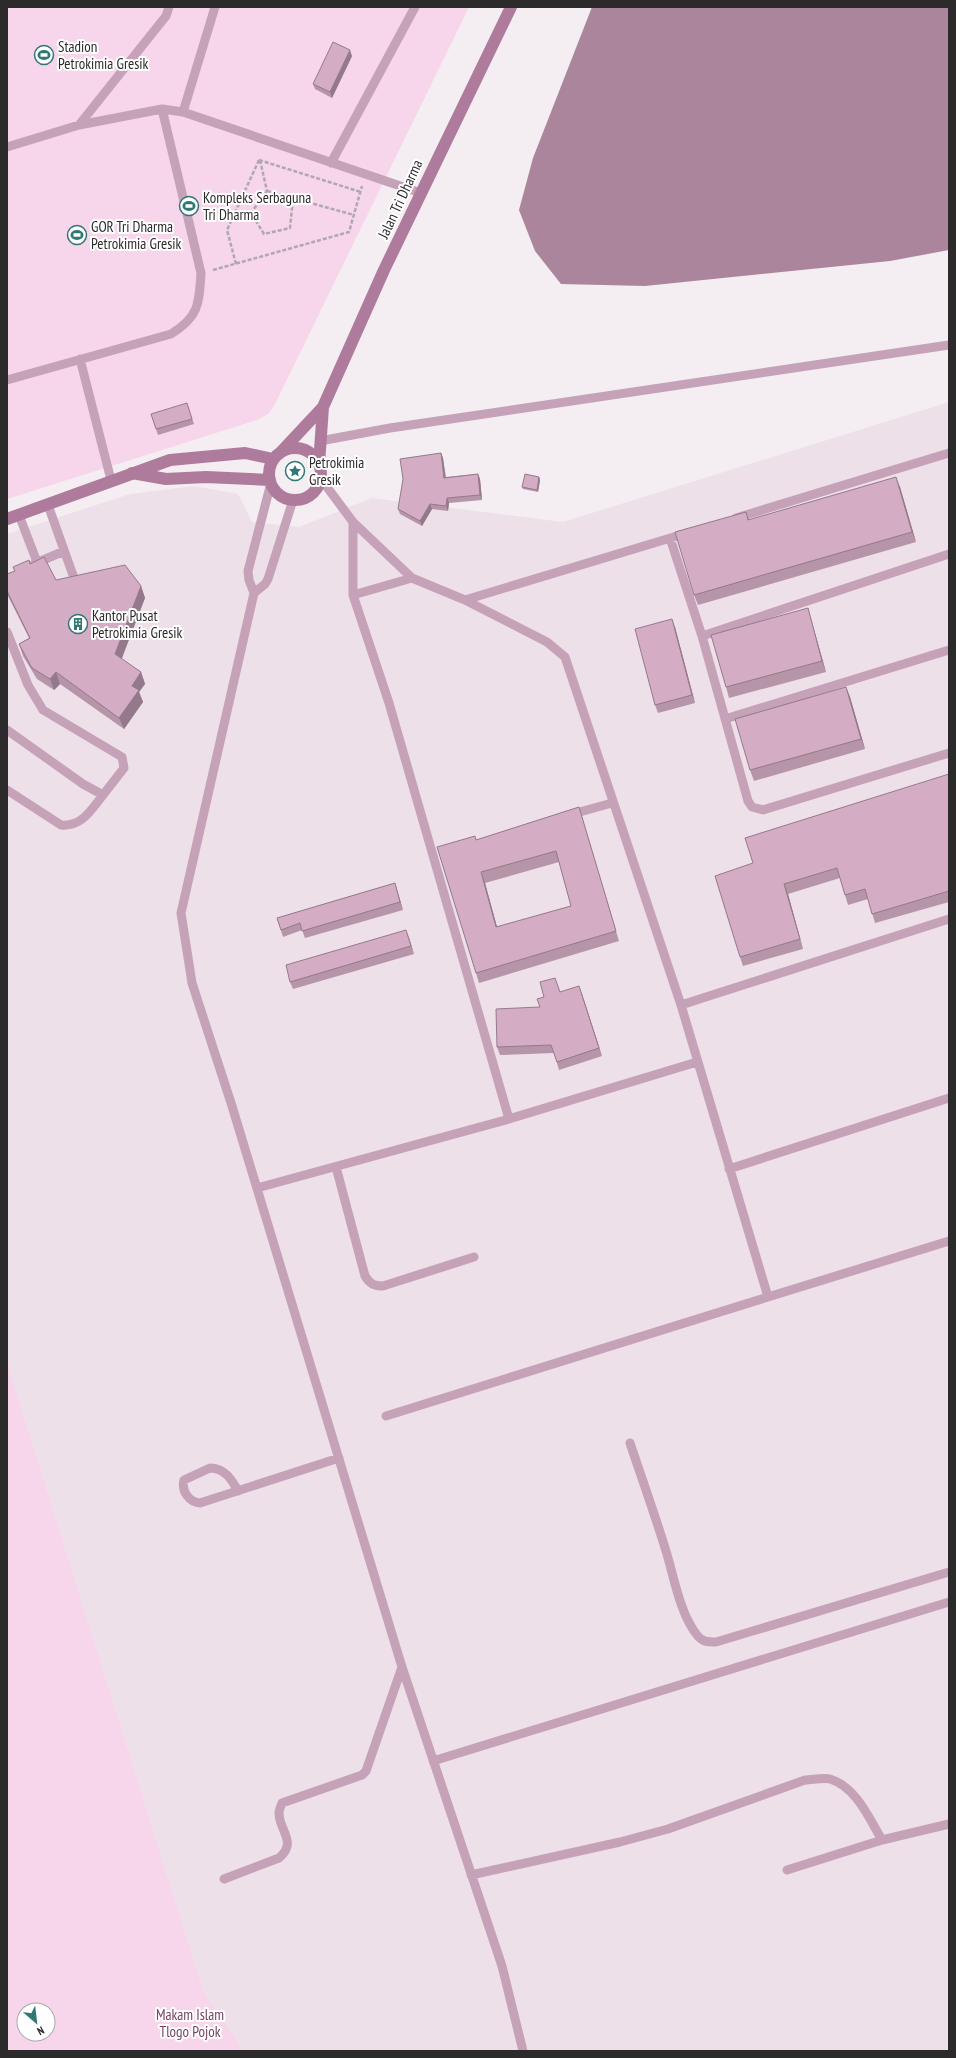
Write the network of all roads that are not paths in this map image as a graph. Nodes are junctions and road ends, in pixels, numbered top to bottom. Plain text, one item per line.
1 (170, 7) edge
2 (215, 7) edge
3 (415, 7) edge
4 (511, 7) edge
5 (162, 109) junction
6 (183, 112) junction
7 (79, 125) junction
8 (9, 145) edge
9 (332, 163) junction
10 (421, 193) junction
11 (949, 345) edge
12 (80, 359) junction
13 (7, 380) edge
14 (322, 407) junction
15 (320, 442) junction
16 (949, 453) edge
17 (276, 456) junction
18 (320, 464) junction
19 (130, 473) junction
20 (321, 479) junction
21 (111, 480) junction
22 (270, 481) junction
23 (293, 500) junction
24 (48, 505) junction
25 (19, 515) junction
26 (7, 519) edge
27 (730, 520) edge
28 (353, 522) junction
29 (693, 531) edge
30 (670, 538) junction
31 (64, 551) junction
32 (949, 554) edge
33 (38, 562) junction
34 (25, 568) edge
35 (74, 578) edge
36 (412, 578) junction
37 (254, 593) junction
38 (354, 595) junction
39 (465, 600) junction
40 (7, 632) edge
41 (702, 636) junction
42 (949, 650) edge
43 (725, 719) junction
44 (7, 730) edge
45 (949, 753) edge
46 (7, 790) edge
47 (103, 795) junction
48 (612, 803) junction
49 (560, 817) edge
50 (949, 919) edge
51 (681, 1005) junction
52 (697, 1062) junction
53 (949, 1098) edge
54 (509, 1119) junction
55 (336, 1167) junction
56 (729, 1169) junction
57 (257, 1188) junction
58 (949, 1241) edge
59 (474, 1257) dead end
60 (768, 1297) junction
61 (386, 1416) dead end
62 (630, 1443) dead end
63 (339, 1458) junction
64 (238, 1492) junction
65 (949, 1572) edge
66 (949, 1602) edge
67 (402, 1667) junction
68 (433, 1761) junction
69 (949, 1824) edge
70 (882, 1840) junction
71 (787, 1870) dead end
72 (471, 1875) junction
73 (224, 1879) dead end
74 (523, 2051) edge

1 - 7 lane
2 - 6 lane
3 - 9 lane
4 - 10 main road, Jalan Tri Dharma
5 - 6 lane
5 - 7 lane
5 - 12 lane
6 - 9 lane
7 - 8 lane
9 - 10 lane
10 - 14 main road, Jalan Tri Dharma
11 - 15 lane
12 - 13 lane
12 - 21 lane
14 - 15 main road, Jalan Tri Dharma
14 - 17 main road, Jalan Tri Dharma
15 - 18 main road, Jalan Tri Dharma
16 - 27 lane
17 - 18 main road
17 - 19 main road
17 - 22 main road
18 - 20 main road
19 - 21 main road
19 - 22 main road
20 - 23 main road
20 - 28 lane
21 - 24 main road
22 - 23 main road
22 - 37 lane
23 - 37 lane
24 - 25 main road
24 - 31 lane
25 - 26 main road
25 - 33 lane
28 - 36 lane
28 - 38 lane
29 - 30 lane
30 - 39 lane
30 - 41 lane
31 - 33 lane
31 - 35 lane
32 - 41 lane
33 - 34 lane
36 - 38 lane
36 - 39 lane
37 - 57 lane
38 - 54 lane
39 - 48 lane
40 - 47 lane
41 - 43 lane
42 - 43 lane
43 - 45 lane
44 - 47 lane
46 - 47 lane
48 - 49 lane
48 - 51 lane
50 - 51 lane
51 - 52 lane
52 - 54 lane
52 - 56 lane
53 - 56 lane
54 - 55 lane
55 - 57 lane
55 - 59 lane
56 - 60 lane
57 - 63 lane
58 - 60 lane
60 - 61 lane
62 - 65 lane
63 - 64 lane
63 - 67 lane
64 - 64 lane
66 - 68 lane
67 - 68 lane
67 - 73 lane
68 - 72 lane
69 - 70 lane
70 - 71 lane
70 - 72 lane
72 - 74 lane

